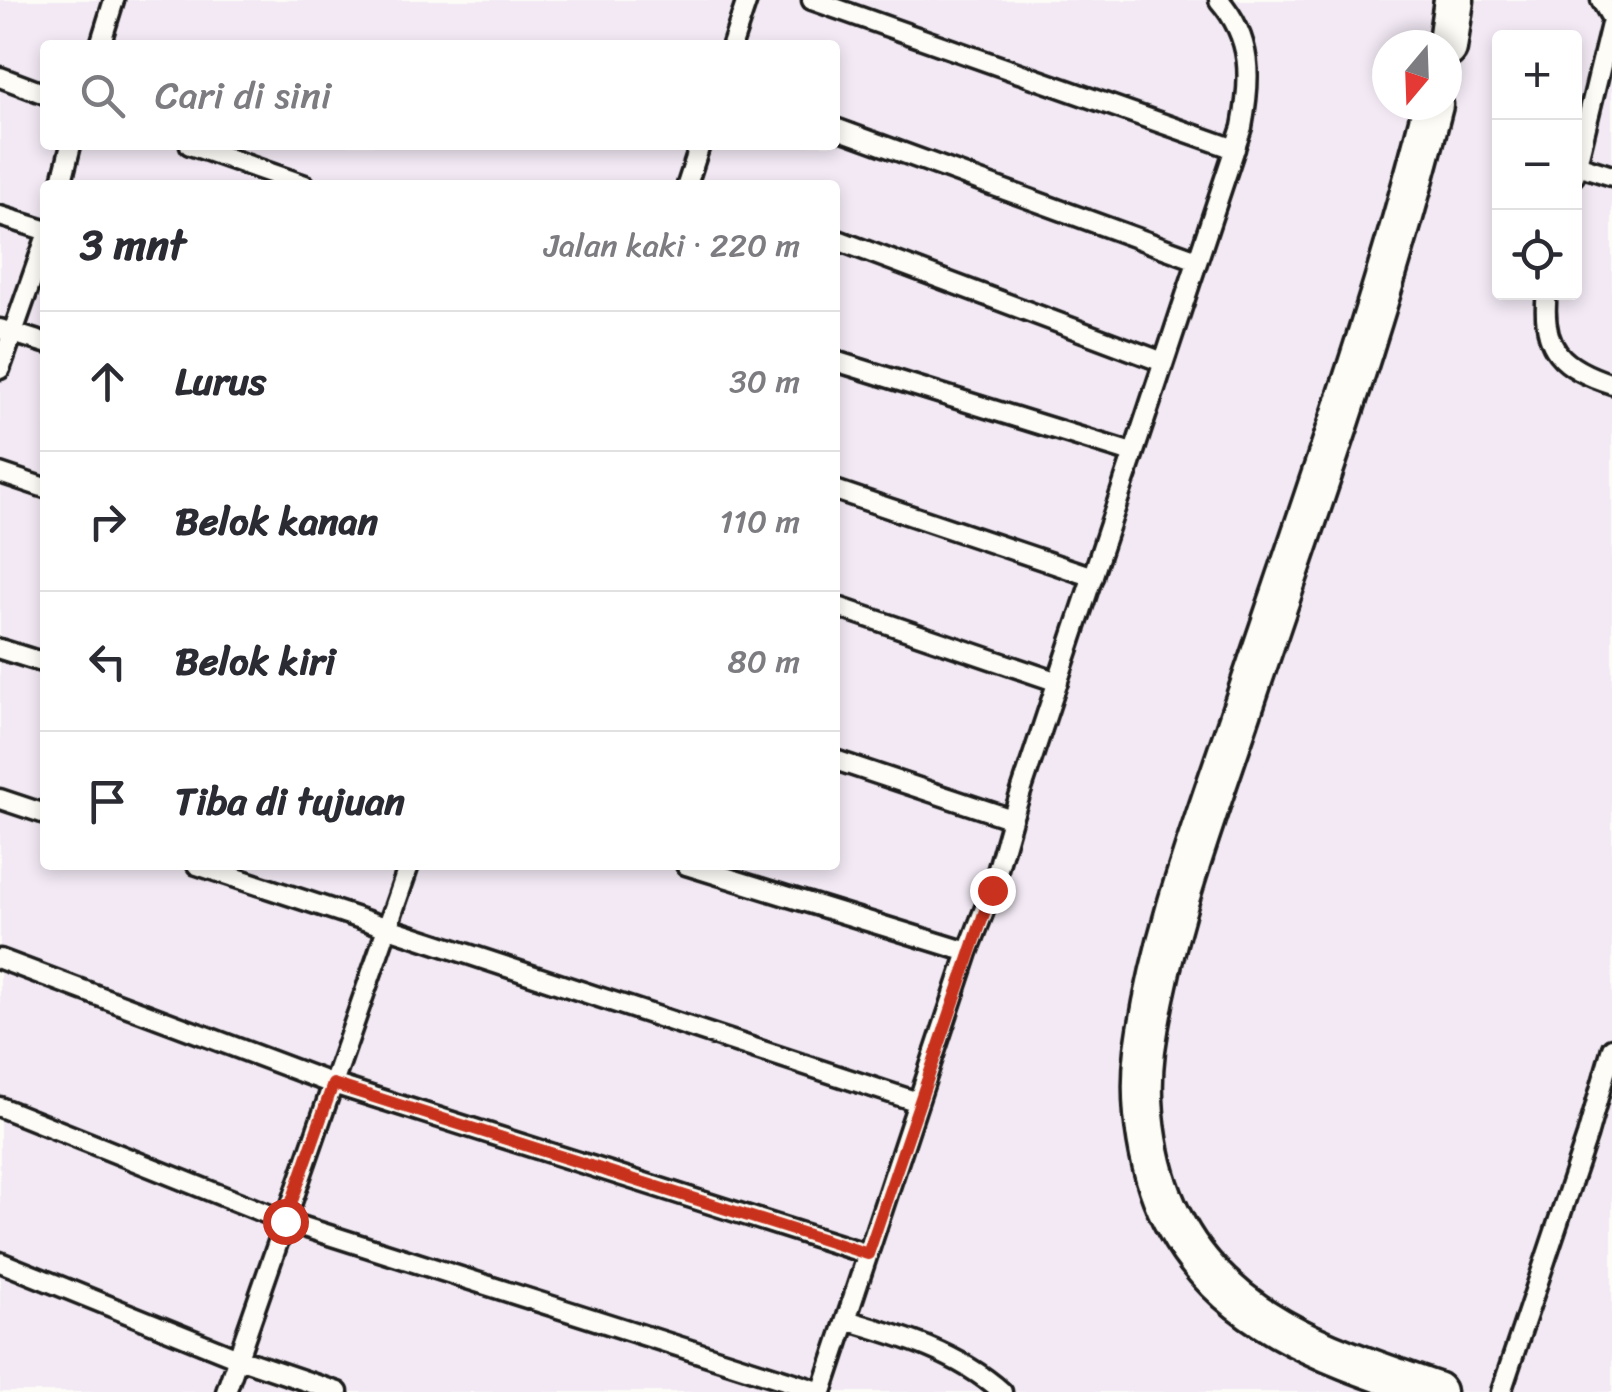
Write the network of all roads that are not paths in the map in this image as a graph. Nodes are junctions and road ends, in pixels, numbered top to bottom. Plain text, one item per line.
1 (114, 0) edge
2 (747, 0) edge
3 (812, 0) edge
4 (1219, 0) edge
5 (1454, 0) edge
6 (1601, 0) edge
7 (1612, 19) edge
8 (1450, 30) edge
9 (102, 40) edge
10 (734, 40) edge
11 (0, 78) edge
12 (40, 92) edge
13 (1429, 120) edge
14 (840, 130) edge
15 (1582, 146) edge
16 (1235, 148) junction
17 (70, 150) edge
18 (204, 150) edge
19 (699, 150) edge
20 (1582, 172) edge
21 (1612, 176) edge
22 (61, 180) edge
23 (290, 180) edge
24 (690, 180) edge
25 (0, 216) edge
26 (40, 228) edge
27 (840, 240) edge
28 (40, 253) edge
29 (1197, 260) junction
30 (1546, 300) edge
31 (6, 331) edge
32 (40, 342) edge
33 (1163, 362) junction
34 (840, 363) edge
35 (0, 369) edge
36 (1612, 384) edge
37 (1132, 453) junction
38 (0, 472) edge
39 (40, 486) edge
40 (840, 492) edge
41 (1093, 577) junction
42 (840, 608) edge
43 (0, 649) edge
44 (40, 662) edge
45 (1058, 682) junction
46 (840, 762) edge
47 (0, 799) edge
48 (40, 812) edge
49 (1012, 819) junction
50 (212, 870) edge
51 (407, 870) edge
52 (702, 870) edge
53 (387, 928) junction
54 (968, 952) junction
55 (0, 959) edge
56 (1612, 1048) edge
57 (333, 1084) junction
58 (918, 1102) junction
59 (0, 1107) edge
60 (285, 1221) junction
61 (868, 1254) junction
62 (0, 1262) edge
63 (846, 1320) junction
64 (238, 1358) junction
65 (226, 1392) edge
66 (338, 1392) edge
67 (1002, 1392) edge
68 (1436, 1392) edge
69 (1501, 1392) edge

1 - 9 lane
2 - 10 lane
3 - 16 lane
4 - 16 lane
5 - 8 street
6 - 7 lane
7 - 15 lane
11 - 12 lane
13 - 68 street
14 - 29 lane
16 - 29 lane
17 - 22 lane
18 - 23 lane
19 - 24 lane
20 - 21 lane
25 - 26 lane
27 - 33 lane
28 - 31 lane
29 - 33 lane
30 - 36 lane
31 - 32 lane
31 - 35 lane
33 - 37 lane
34 - 37 lane
37 - 41 lane
38 - 39 lane
40 - 41 lane
41 - 45 lane
42 - 45 lane
43 - 44 lane
45 - 49 lane
46 - 49 lane
47 - 48 lane
49 - 54 lane
50 - 53 lane
51 - 53 lane
52 - 54 lane
53 - 57 lane
53 - 58 lane
54 - 58 lane
55 - 57 lane
56 - 69 lane
57 - 60 lane
57 - 61 lane
58 - 61 lane
59 - 60 lane
60 - 63 lane
60 - 64 lane
61 - 63 lane
62 - 64 lane
63 - 67 lane
64 - 65 lane
64 - 66 lane

